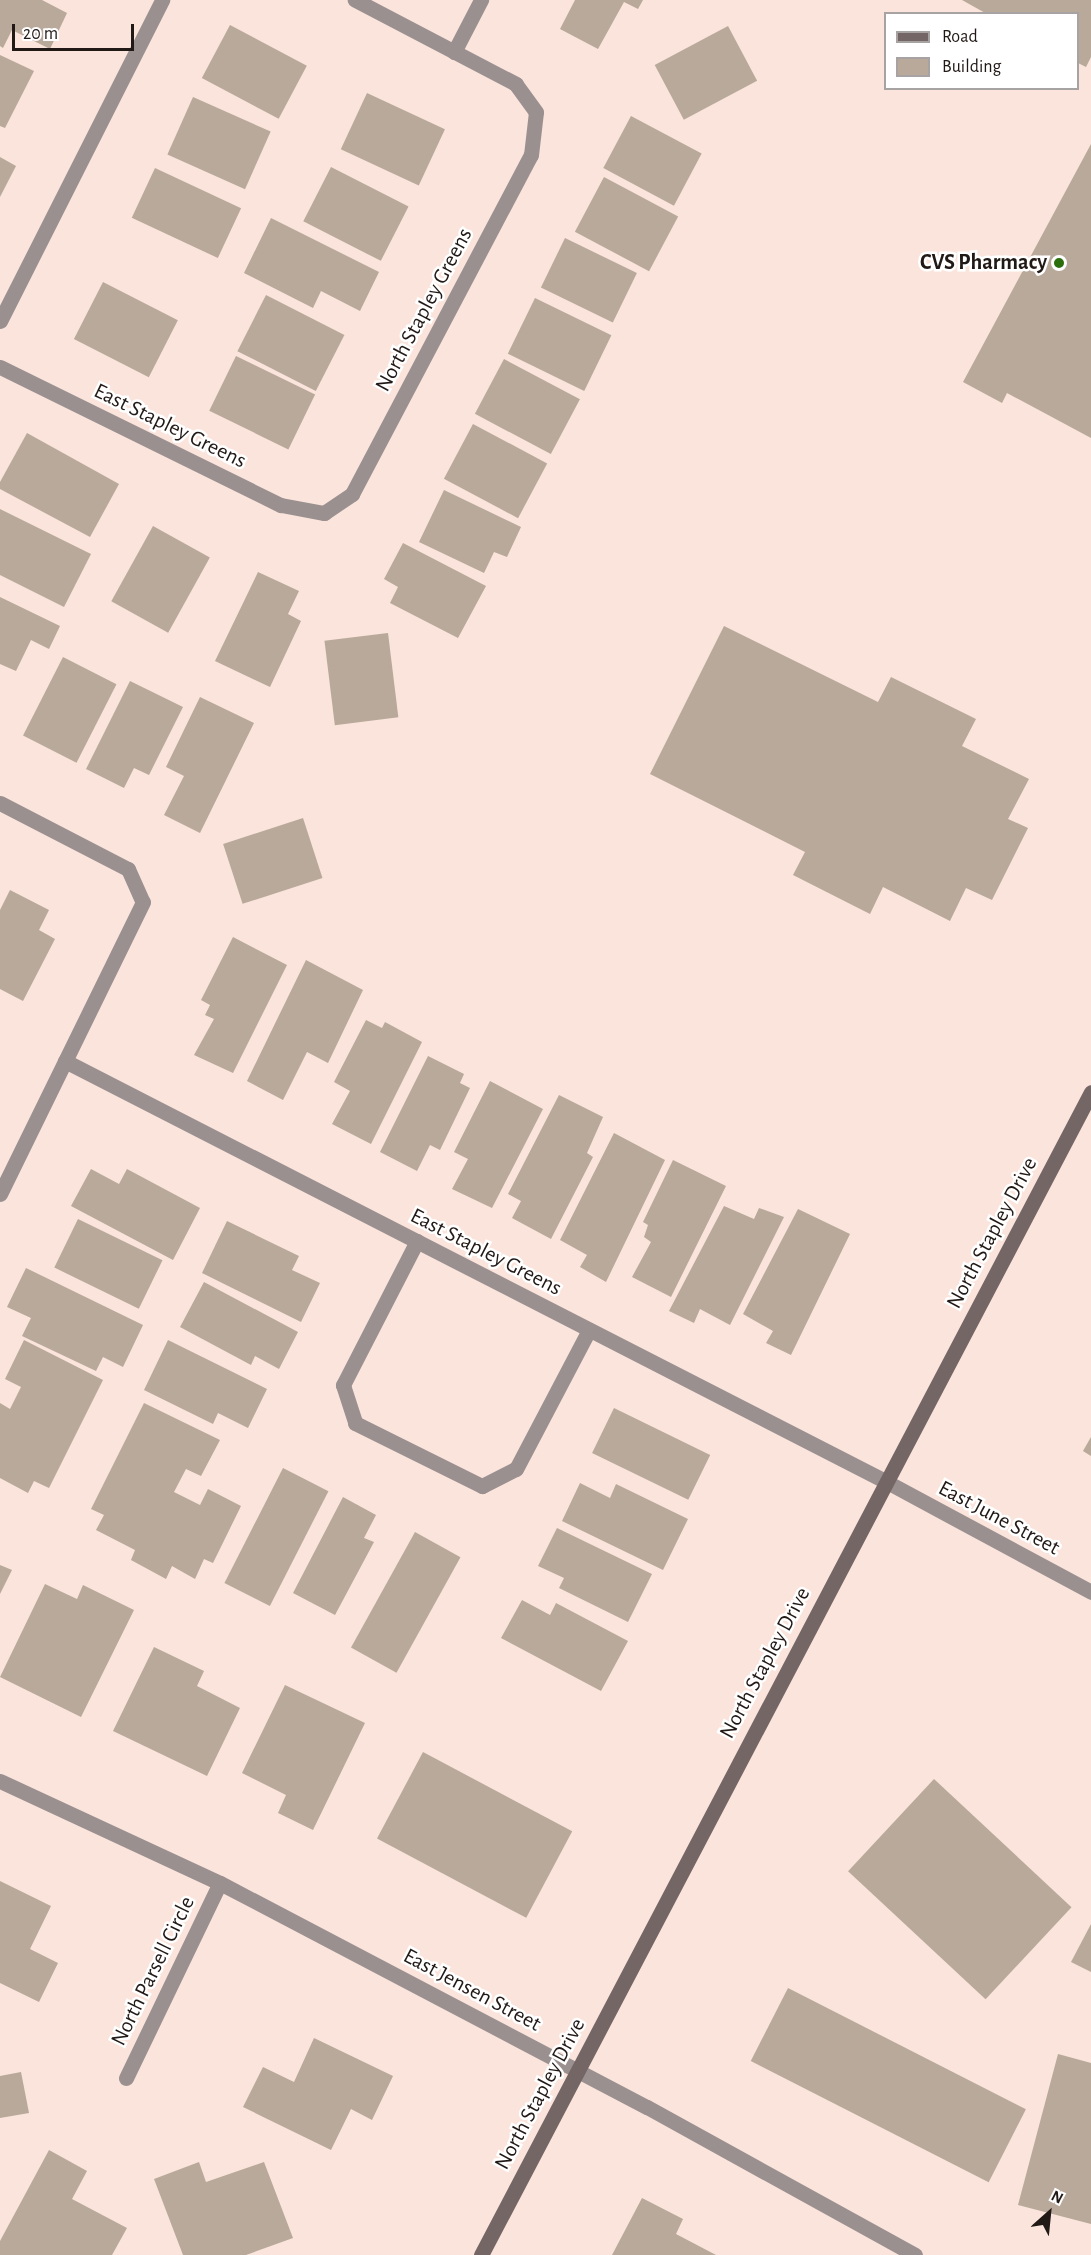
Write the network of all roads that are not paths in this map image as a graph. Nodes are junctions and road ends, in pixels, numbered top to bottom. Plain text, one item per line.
1 (162, 0) edge
2 (355, 0) edge
3 (481, 0) edge
4 (454, 52) junction
5 (0, 321) edge
6 (0, 367) edge
7 (324, 513) joint
8 (0, 803) edge
9 (65, 1061) junction
10 (1091, 1092) edge
11 (0, 1194) edge
12 (417, 1241) junction
13 (589, 1330) junction
14 (887, 1482) junction
15 (1091, 1592) edge
16 (0, 1781) edge
17 (220, 1883) junction
18 (578, 2070) junction
19 (126, 2078) dead end
20 (481, 2255) edge
21 (915, 2255) edge

1 - 5 street
2 - 4 street
3 - 4 street
4 - 7 street, North Stapley Greens
6 - 7 street, East Stapley Greens
8 - 9 street
9 - 11 street
9 - 12 street, East Stapley Greens
10 - 14 main road, North Stapley Drive
12 - 13 street, East Stapley Greens
12 - 13 street
13 - 14 street, East Stapley Greens
14 - 15 street, East June Street
14 - 18 main road, North Stapley Drive
16 - 17 street, East Jensen Street
17 - 18 street, East Jensen Street
17 - 19 street, North Parsell Circle
18 - 20 main road, North Stapley Drive
18 - 21 street, East Jensen Street

